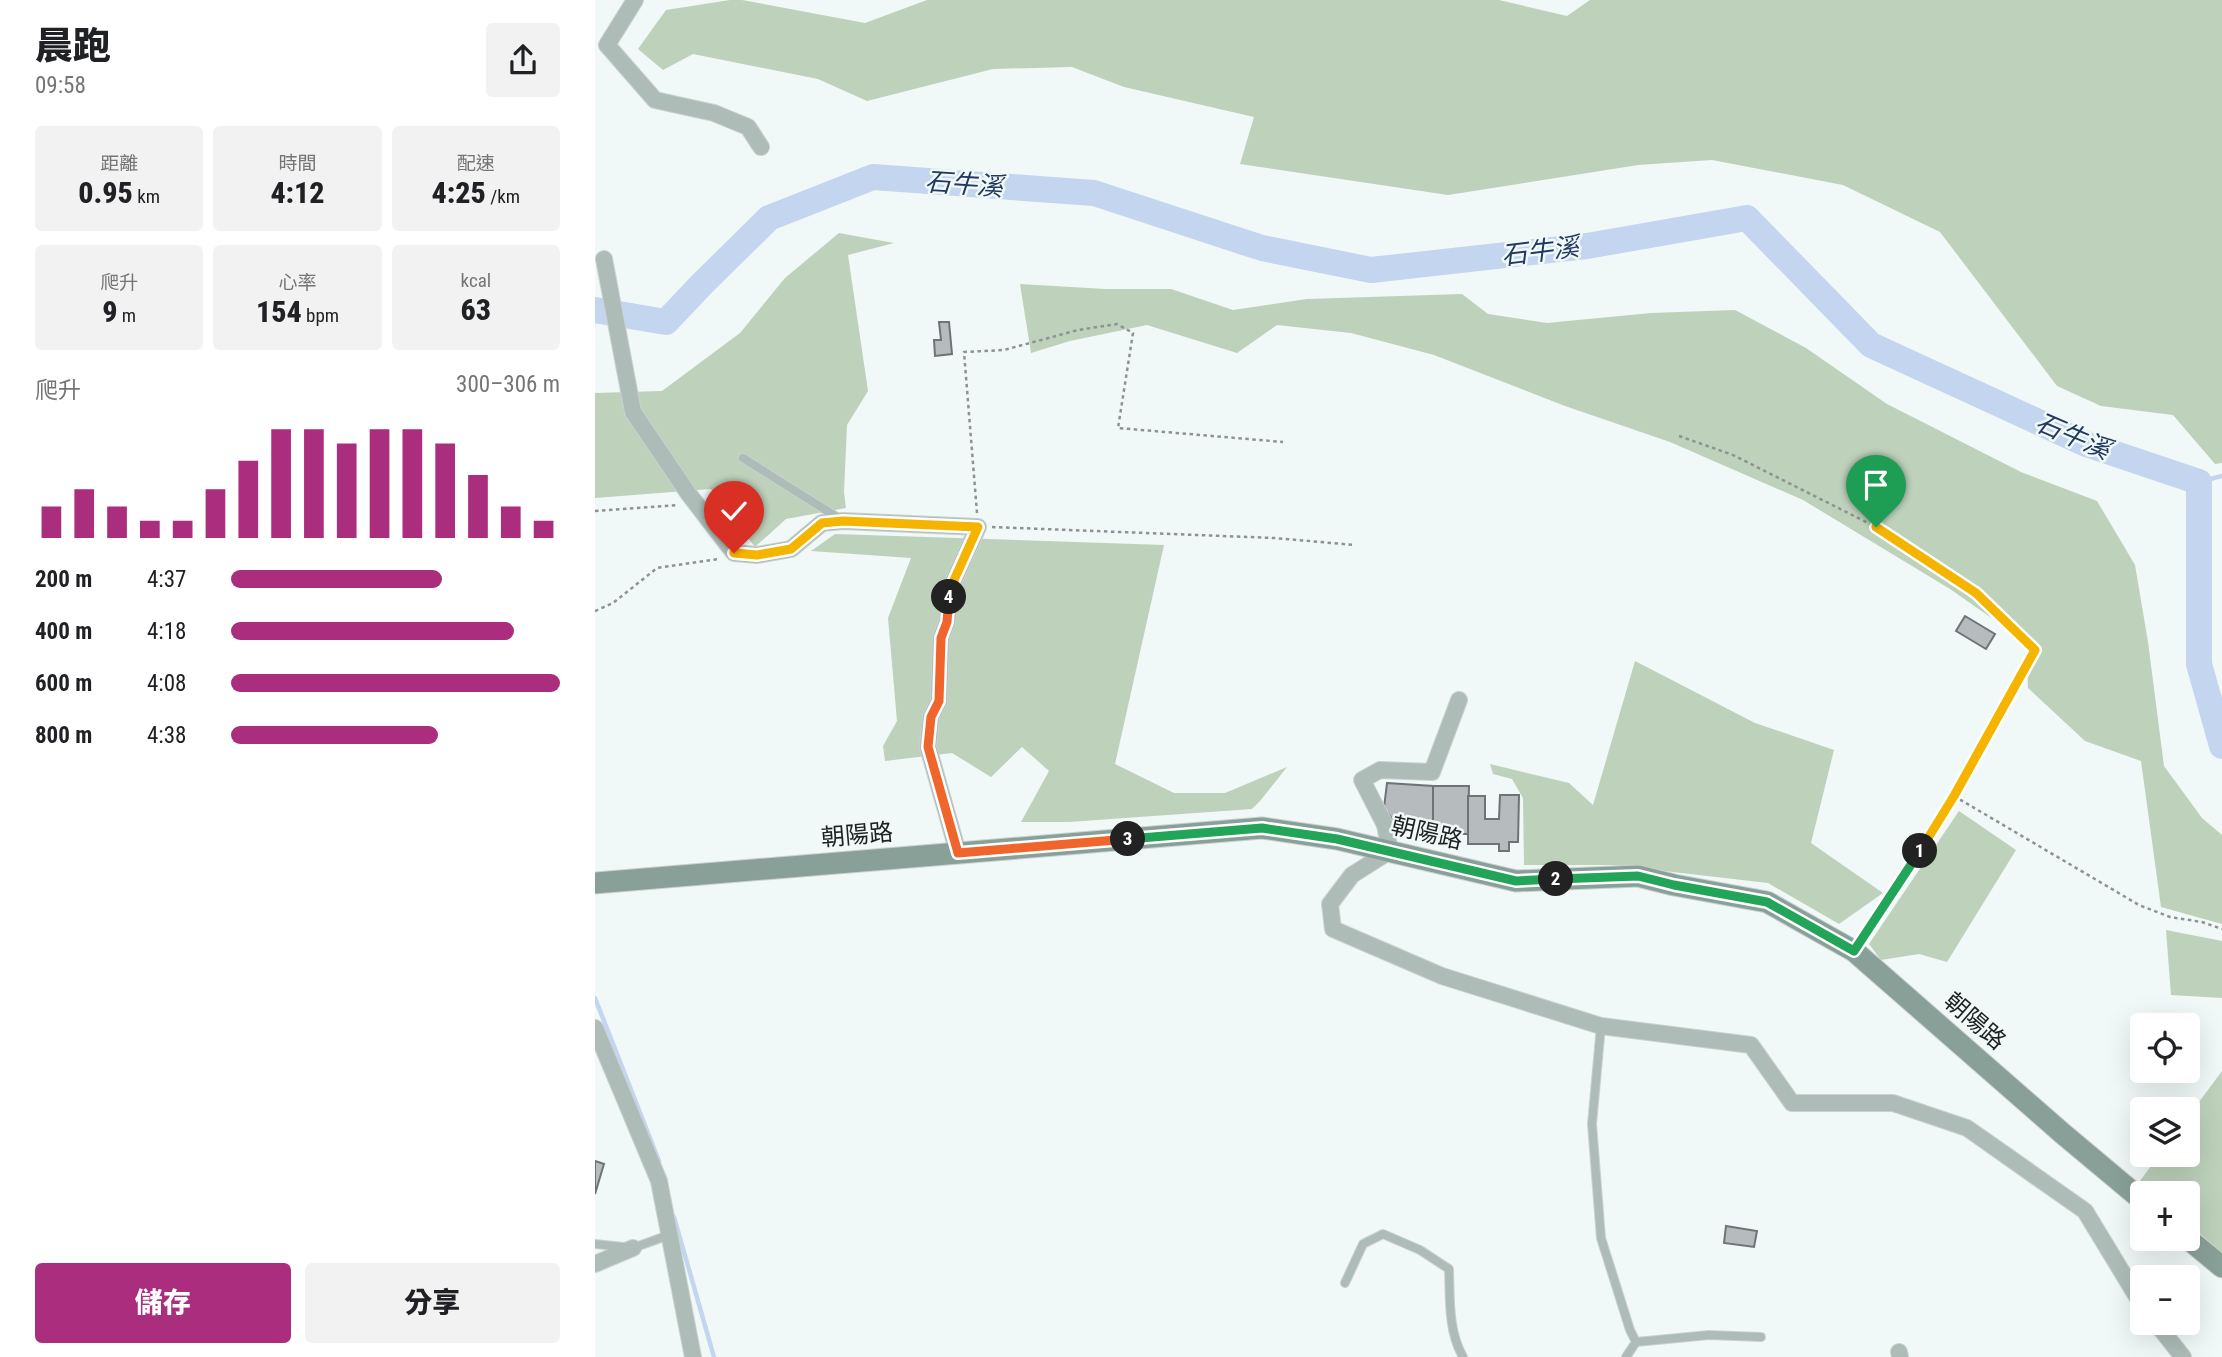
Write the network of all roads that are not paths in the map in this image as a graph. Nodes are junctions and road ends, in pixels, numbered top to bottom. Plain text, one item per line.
1 (635, 0) edge
2 (761, 147) dead end
3 (604, 259) dead end
4 (743, 458) dead end
5 (843, 521) junction
6 (1459, 700) dead end
7 (1390, 851) junction
8 (958, 853) junction
9 (595, 883) edge
10 (1601, 1027) junction
11 (595, 1028) edge
12 (2130, 1189) edge
13 (669, 1235) junction
14 (595, 1244) edge
15 (633, 1248) junction
16 (2200, 1248) edge
17 (595, 1264) edge
18 (2222, 1266) edge
19 (1345, 1283) dead end
20 (2130, 1285) edge
21 (2166, 1335) edge
22 (1761, 1337) dead end
23 (1636, 1342) junction
24 (693, 1357) edge
25 (1463, 1357) edge
26 (1626, 1357) edge
27 (2183, 1357) edge

1 - 2 street
3 - 5 street
4 - 5 lane
5 - 8 street
6 - 7 street
7 - 8 main road, 朝陽路
7 - 10 street
7 - 12 main road, 朝陽路
8 - 9 main road, 朝陽路
10 - 20 street
10 - 23 lane
11 - 13 street
13 - 15 lane
13 - 24 street
14 - 15 lane
15 - 17 street
16 - 18 main road
19 - 25 lane
21 - 27 street
22 - 23 lane
23 - 26 lane

